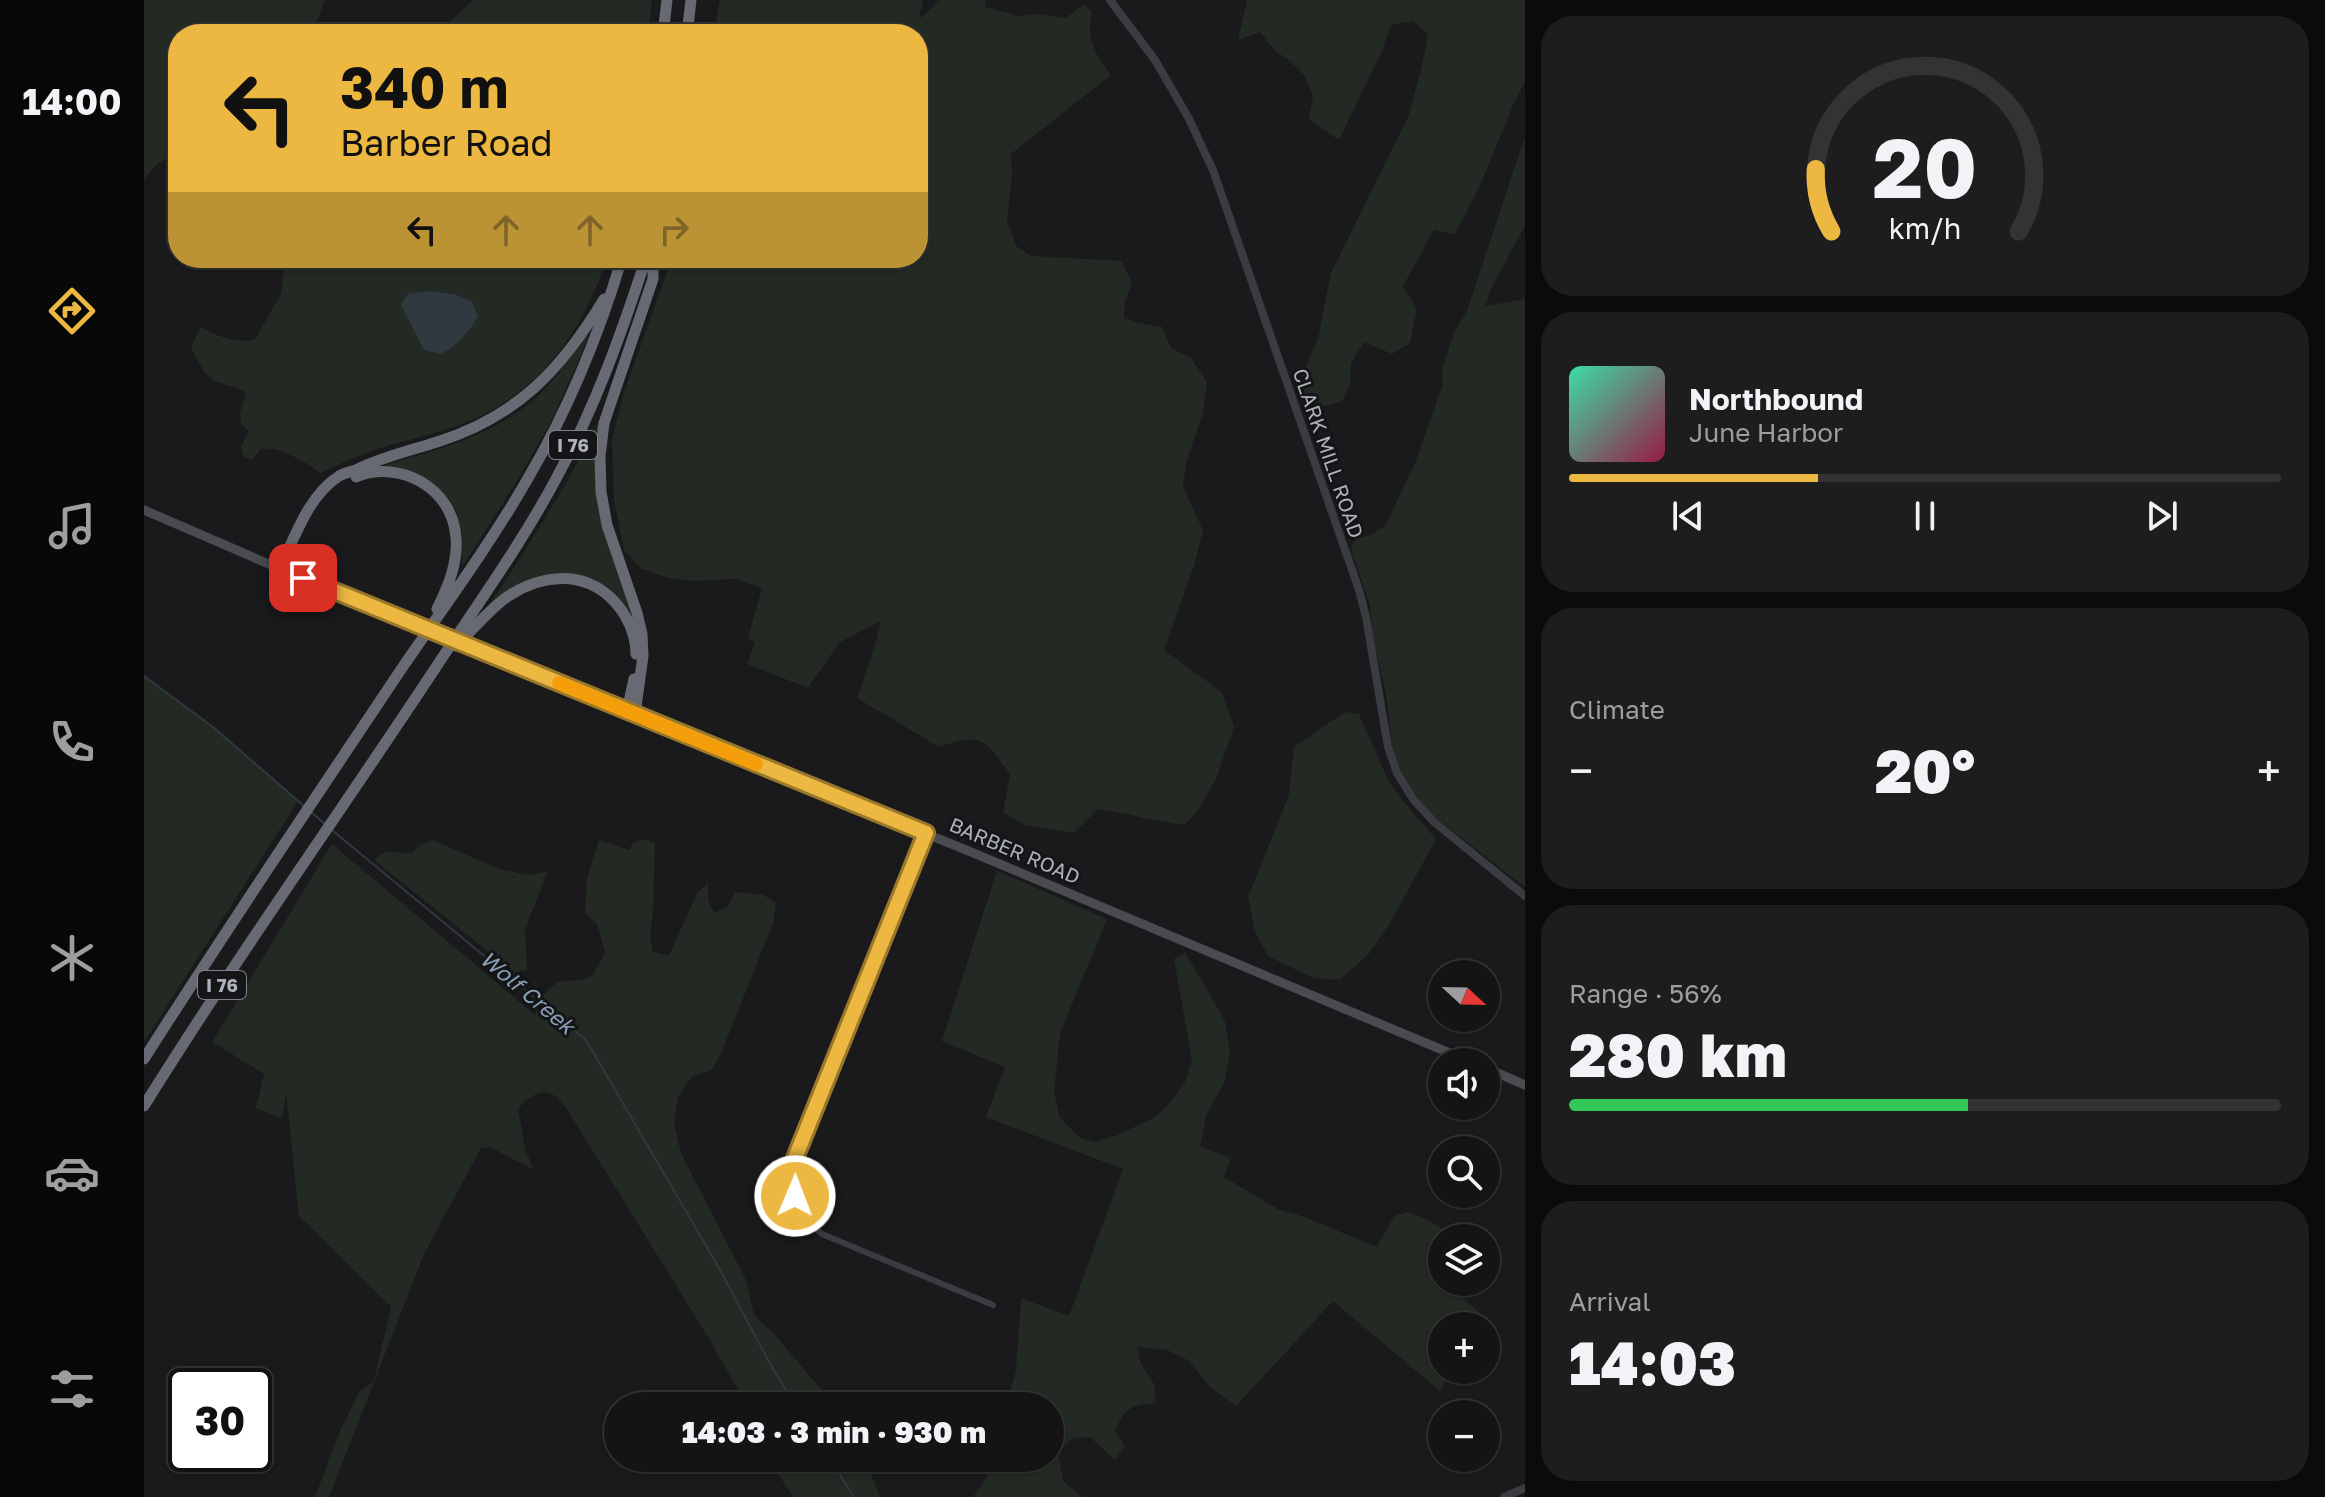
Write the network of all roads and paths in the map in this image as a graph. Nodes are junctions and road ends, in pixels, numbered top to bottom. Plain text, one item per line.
1 (667, 0) edge
2 (691, 0) edge
3 (1110, 0) edge
4 (664, 24) edge
5 (688, 24) edge
6 (618, 268) edge
7 (619, 268) edge
8 (643, 268) edge
9 (653, 268) edge
10 (144, 510) edge
11 (284, 570) junction
12 (442, 606) junction
13 (474, 621) junction
14 (631, 712) junction
15 (926, 833) junction
16 (1525, 896) edge
17 (1438, 1048) edge
18 (144, 1059) edge
19 (1500, 1074) edge
20 (1525, 1085) edge
21 (144, 1106) edge
22 (993, 1305) dead end
23 (1525, 1488) edge
24 (1504, 1497) edge

1 - 4 highway
2 - 5 highway
3 - 16 street, CLARK MILL ROAD
6 - 11 highway
7 - 12 highway, I 76
8 - 13 highway, I 76
9 - 14 highway
10 - 11 main road, BARBER ROAD
11 - 12 highway
11 - 14 main road, BARBER ROAD
12 - 18 highway, I 76
13 - 14 highway
13 - 21 highway, I 76
14 - 15 main road, BARBER ROAD
15 - 17 main road, BARBER ROAD
15 - 22 street
19 - 20 main road
23 - 24 street

